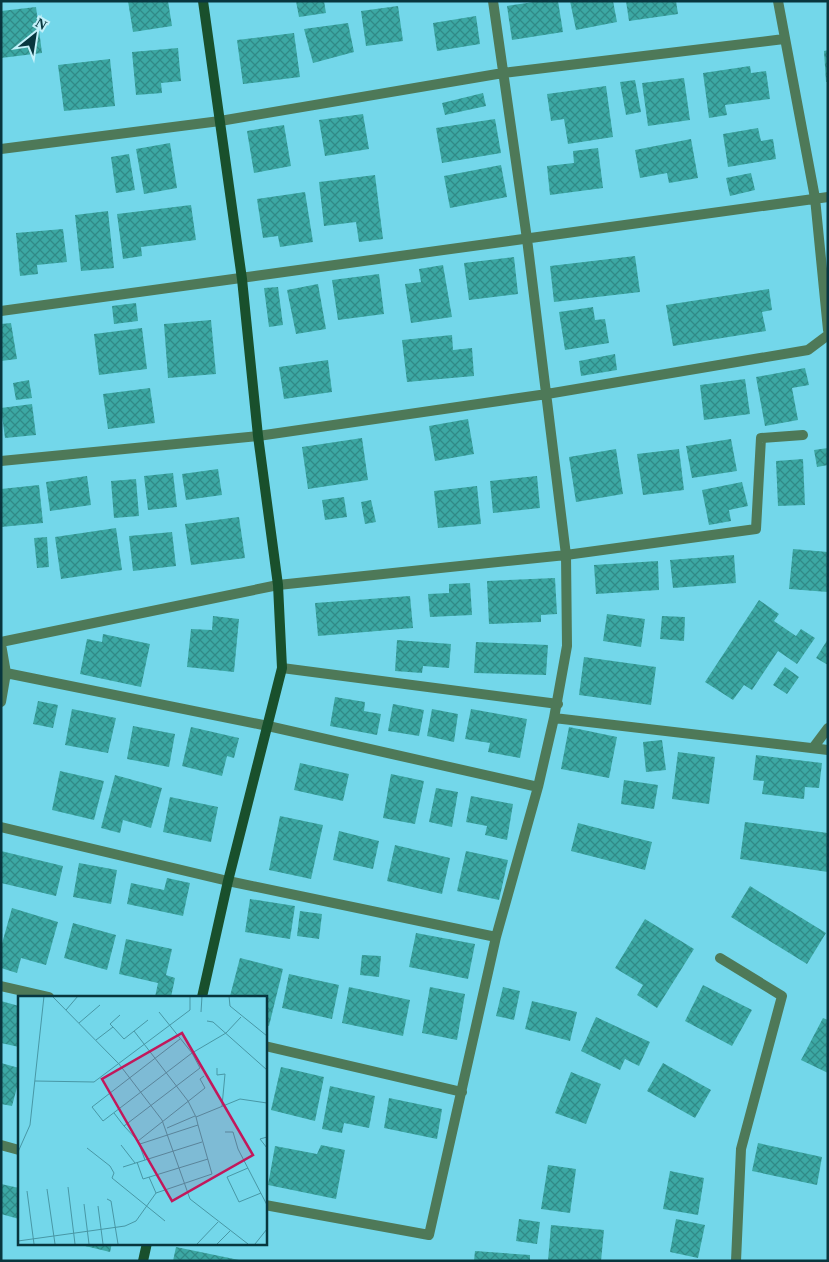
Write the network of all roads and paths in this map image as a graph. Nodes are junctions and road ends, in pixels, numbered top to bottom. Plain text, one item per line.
1 (203, 1) edge
2 (493, 1) edge
3 (778, 1) edge
4 (784, 40) junction
5 (503, 73) junction
6 (220, 121) junction
7 (1, 149) edge
8 (828, 196) edge
9 (816, 198) junction
10 (527, 239) junction
11 (242, 279) junction
12 (1, 311) edge
13 (828, 330) edge
14 (828, 335) edge
15 (547, 394) junction
16 (803, 435) dead end
17 (258, 436) junction
18 (1, 461) edge
19 (566, 555) junction
20 (278, 585) junction
21 (1, 643) edge
22 (282, 668) junction
23 (6, 673) junction
24 (1, 702) edge
25 (558, 704) junction
26 (554, 718) junction
27 (268, 726) junction
28 (828, 728) edge
29 (814, 748) junction
30 (828, 750) edge
31 (538, 786) junction
32 (1, 827) edge
33 (228, 881) junction
34 (496, 937) junction
35 (720, 958) dead end
36 (1, 986) edge
37 (46, 996) edge
38 (202, 996) edge
39 (266, 1046) edge
40 (462, 1092) junction
41 (1, 1145) edge
42 (18, 1150) edge
43 (266, 1205) edge
44 (147, 1244) edge
45 (143, 1261) edge
46 (736, 1261) edge

1 - 6 street
2 - 5 street
3 - 4 street
4 - 5 street
4 - 9 street
5 - 6 street
5 - 10 street
6 - 7 street
6 - 11 street
8 - 9 street
9 - 10 street
9 - 13 street
10 - 11 street
10 - 15 street
11 - 12 street
11 - 17 street
14 - 15 street
15 - 17 street
15 - 19 street
16 - 19 street
17 - 18 street
17 - 20 street
19 - 20 street
19 - 25 street
20 - 21 street
20 - 22 street
21 - 23 street
22 - 25 street
22 - 27 street
23 - 24 street
23 - 27 street
25 - 26 street
26 - 29 street
26 - 31 street
27 - 31 street
27 - 33 street
28 - 29 street
29 - 30 street
31 - 34 street
32 - 33 street
33 - 34 street
33 - 38 street
34 - 40 street
35 - 46 street
36 - 37 street
39 - 40 street
40 - 43 street
41 - 42 street
44 - 45 street

